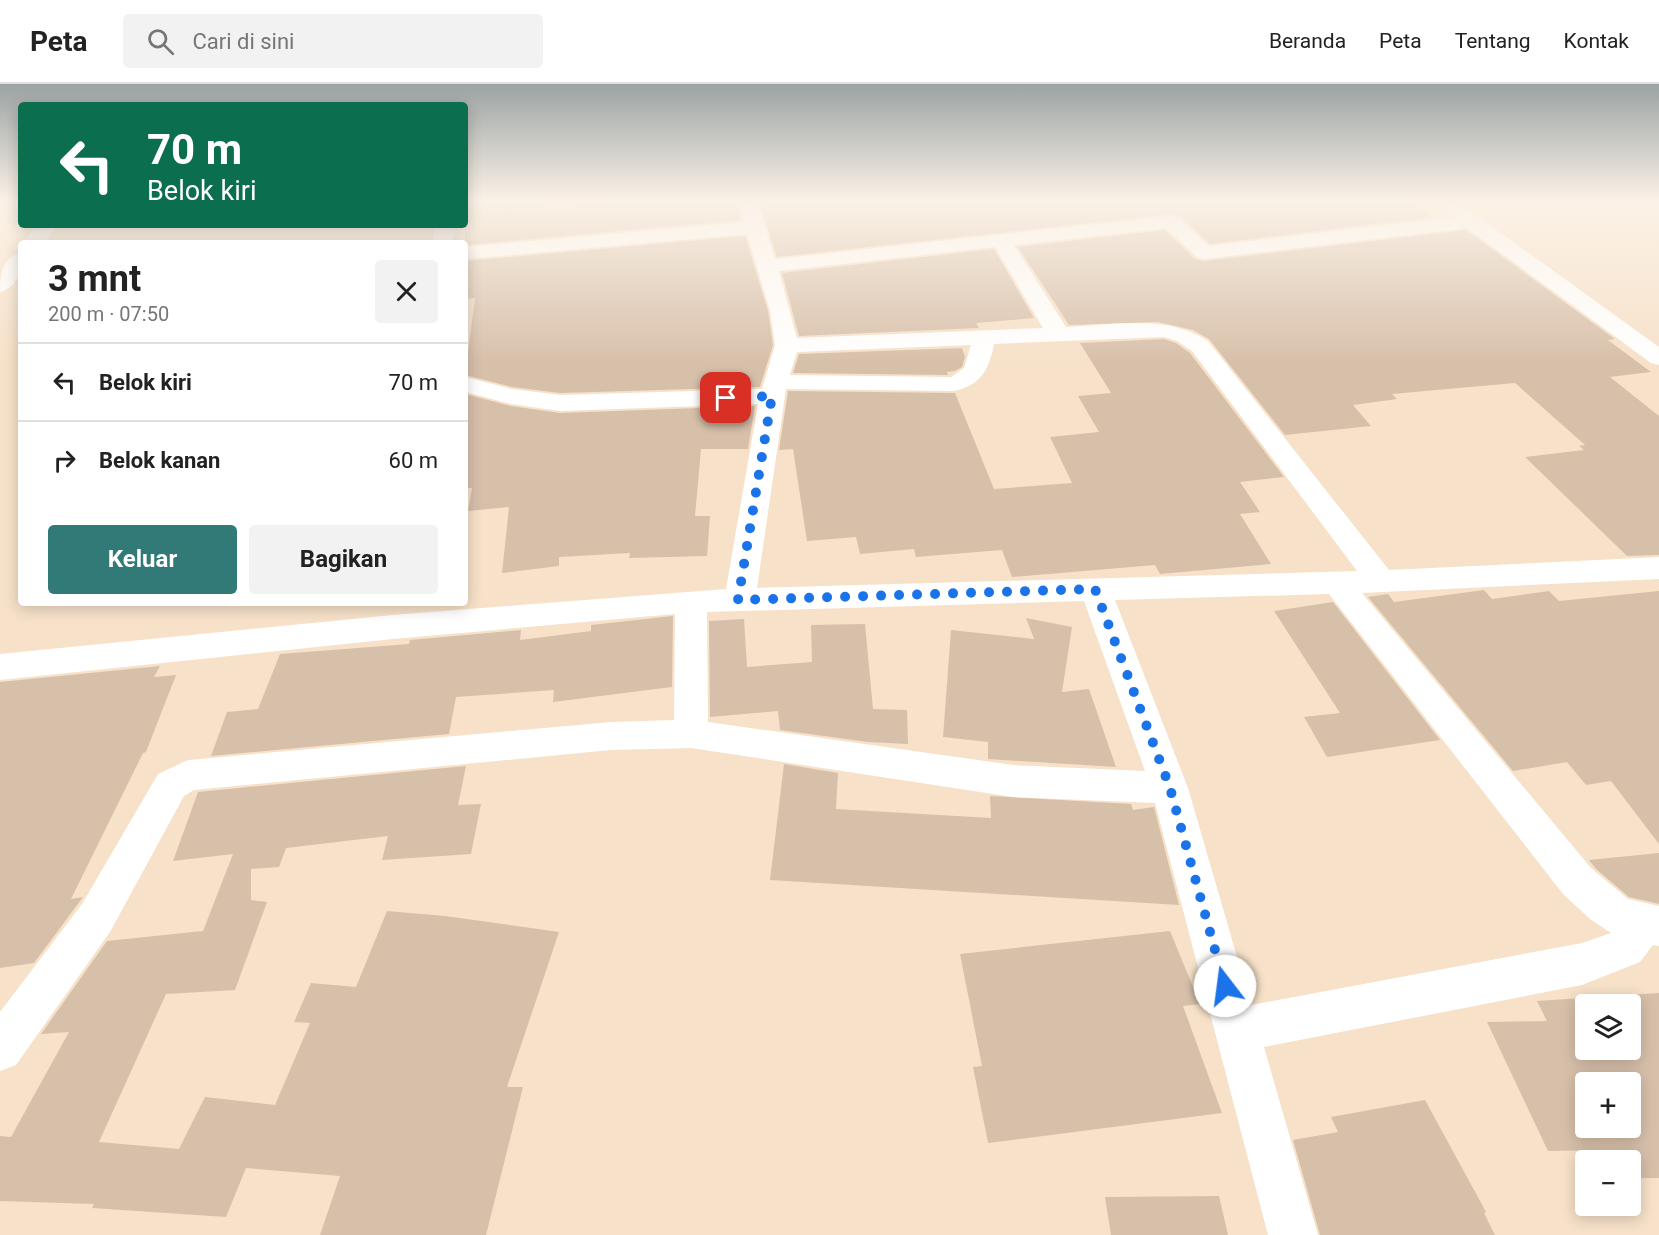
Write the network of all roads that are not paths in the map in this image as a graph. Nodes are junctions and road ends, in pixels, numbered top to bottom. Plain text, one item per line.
1 (763, 255) edge
2 (864, 255) edge
3 (1010, 255) edge
4 (1518, 255) edge
5 (18, 263) edge
6 (766, 266) junction
7 (18, 284) edge
8 (0, 285) edge
9 (1059, 335) junction
10 (984, 338) junction
11 (787, 345) junction
12 (1659, 358) edge
13 (468, 385) edge
14 (775, 389) junction
15 (1659, 568) edge
16 (1379, 579) junction
17 (1337, 583) junction
18 (1095, 589) junction
19 (738, 600) junction
20 (691, 601) junction
21 (0, 667) edge
22 (691, 734) junction
23 (1170, 788) junction
24 (1651, 925) edge
25 (1237, 1030) junction
26 (0, 1049) edge
27 (1293, 1235) edge

1 - 6 street
2 - 6 street
3 - 9 street
4 - 12 street
5 - 8 street
6 - 11 street
7 - 8 street
9 - 10 street
9 - 16 street
10 - 11 street
10 - 14 street
11 - 14 street
13 - 14 street
14 - 19 street
15 - 16 street
16 - 17 street
17 - 18 street
17 - 24 street
18 - 19 street
18 - 23 street
19 - 20 street
20 - 21 street
20 - 22 street
22 - 23 street
22 - 26 street
23 - 25 street
24 - 25 street
25 - 27 street

